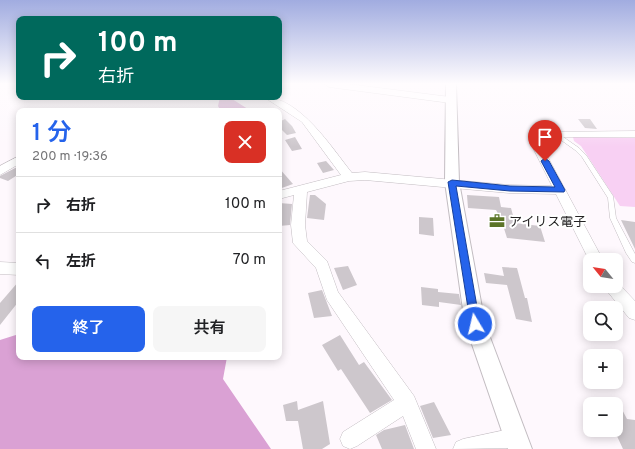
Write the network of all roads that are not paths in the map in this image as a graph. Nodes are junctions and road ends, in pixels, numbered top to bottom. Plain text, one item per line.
1 (281, 105) edge
2 (450, 105) edge
3 (556, 134) junction
4 (635, 134) edge
5 (16, 161) edge
6 (0, 170) edge
7 (349, 177) junction
8 (452, 182) junction
9 (301, 189) junction
10 (561, 190) junction
11 (282, 194) edge
12 (592, 253) edge
13 (635, 260) edge
14 (0, 268) edge
15 (16, 269) edge
16 (618, 293) edge
17 (635, 313) edge
18 (406, 403) junction
19 (350, 439) dead end
20 (517, 443) edge
21 (426, 449) edge
22 (463, 449) edge

1 - 7 street
2 - 8 street
3 - 4 street
3 - 10 street
3 - 13 lane
5 - 6 street
7 - 8 street
7 - 9 street
8 - 10 street
8 - 20 street
9 - 11 street
9 - 18 street
10 - 12 street
14 - 15 street
16 - 17 street
18 - 19 street
18 - 21 street
20 - 22 street

